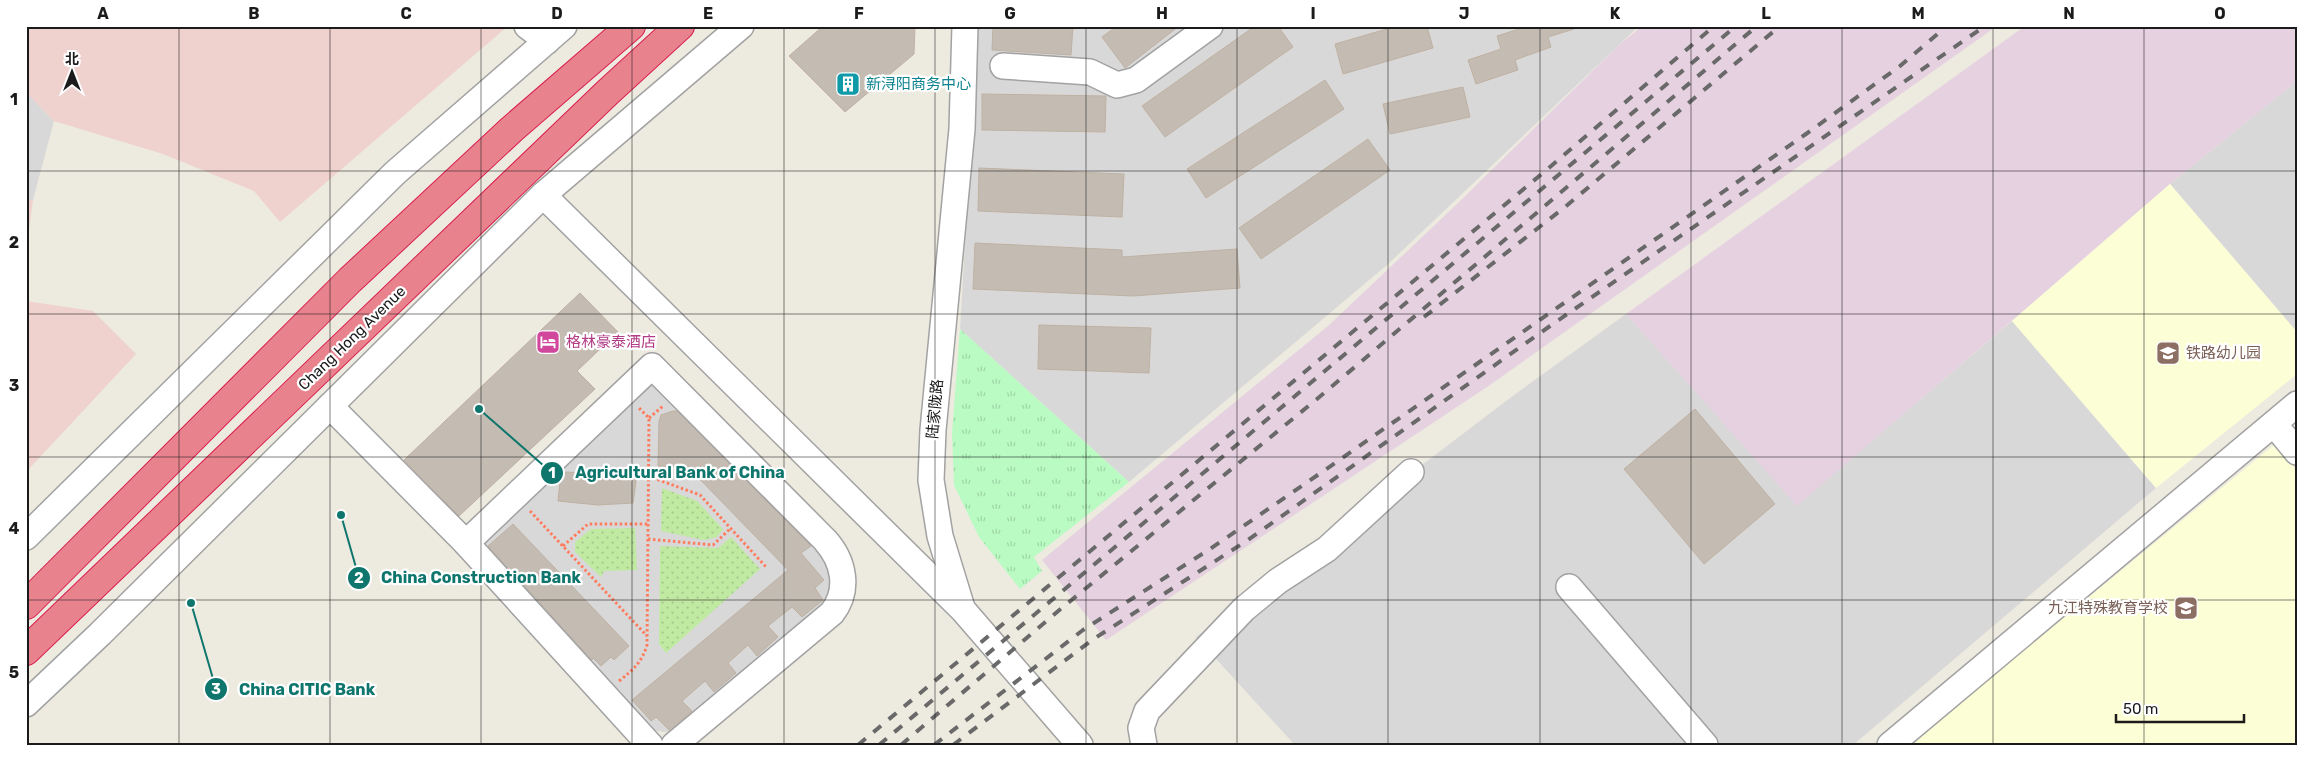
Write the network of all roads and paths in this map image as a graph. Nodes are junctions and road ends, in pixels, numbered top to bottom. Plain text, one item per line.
1 (527, 26) edge
2 (631, 26) edge
3 (680, 26) edge
4 (741, 26) edge
5 (965, 26) edge
6 (1210, 26) edge
7 (556, 34) edge
8 (1002, 66) dead end
9 (543, 195) junction
10 (624, 393) junction
11 (2297, 404) edge
12 (330, 406) junction
13 (2274, 424) junction
14 (2297, 452) edge
15 (1411, 472) dead end
16 (648, 476) junction
17 (516, 496) junction
18 (648, 524) junction
19 (730, 529) junction
20 (26, 537) edge
21 (648, 539) junction
22 (466, 543) junction
23 (563, 546) junction
24 (768, 568) dead end
25 (1569, 586) dead end
26 (26, 605) edge
27 (963, 610) junction
28 (647, 636) junction
29 (26, 651) edge
30 (603, 693) junction
31 (26, 704) edge
32 (650, 745) edge
33 (674, 745) edge
34 (1080, 745) edge
35 (1144, 745) edge
36 (1705, 745) edge
37 (1890, 745) edge

1 - 7 street
2 - 26 highway
3 - 29 highway, Chang Hong Avenue
4 - 9 street
5 - 27 street, 陆家陇路
6 - 8 street
7 - 20 street
9 - 12 street
9 - 27 street
10 - 16 path
10 - 17 street
10 - 33 street
11 - 13 street
12 - 22 street
12 - 31 street
13 - 14 street
13 - 37 street
15 - 35 street
16 - 18 path
16 - 19 path
17 - 22 street
17 - 23 path
18 - 21 path
18 - 23 path
19 - 21 path
19 - 24 path
21 - 28 path
22 - 30 street
23 - 28 path
25 - 36 street
27 - 34 street, 陆家陇路
28 - 30 path
30 - 32 street

